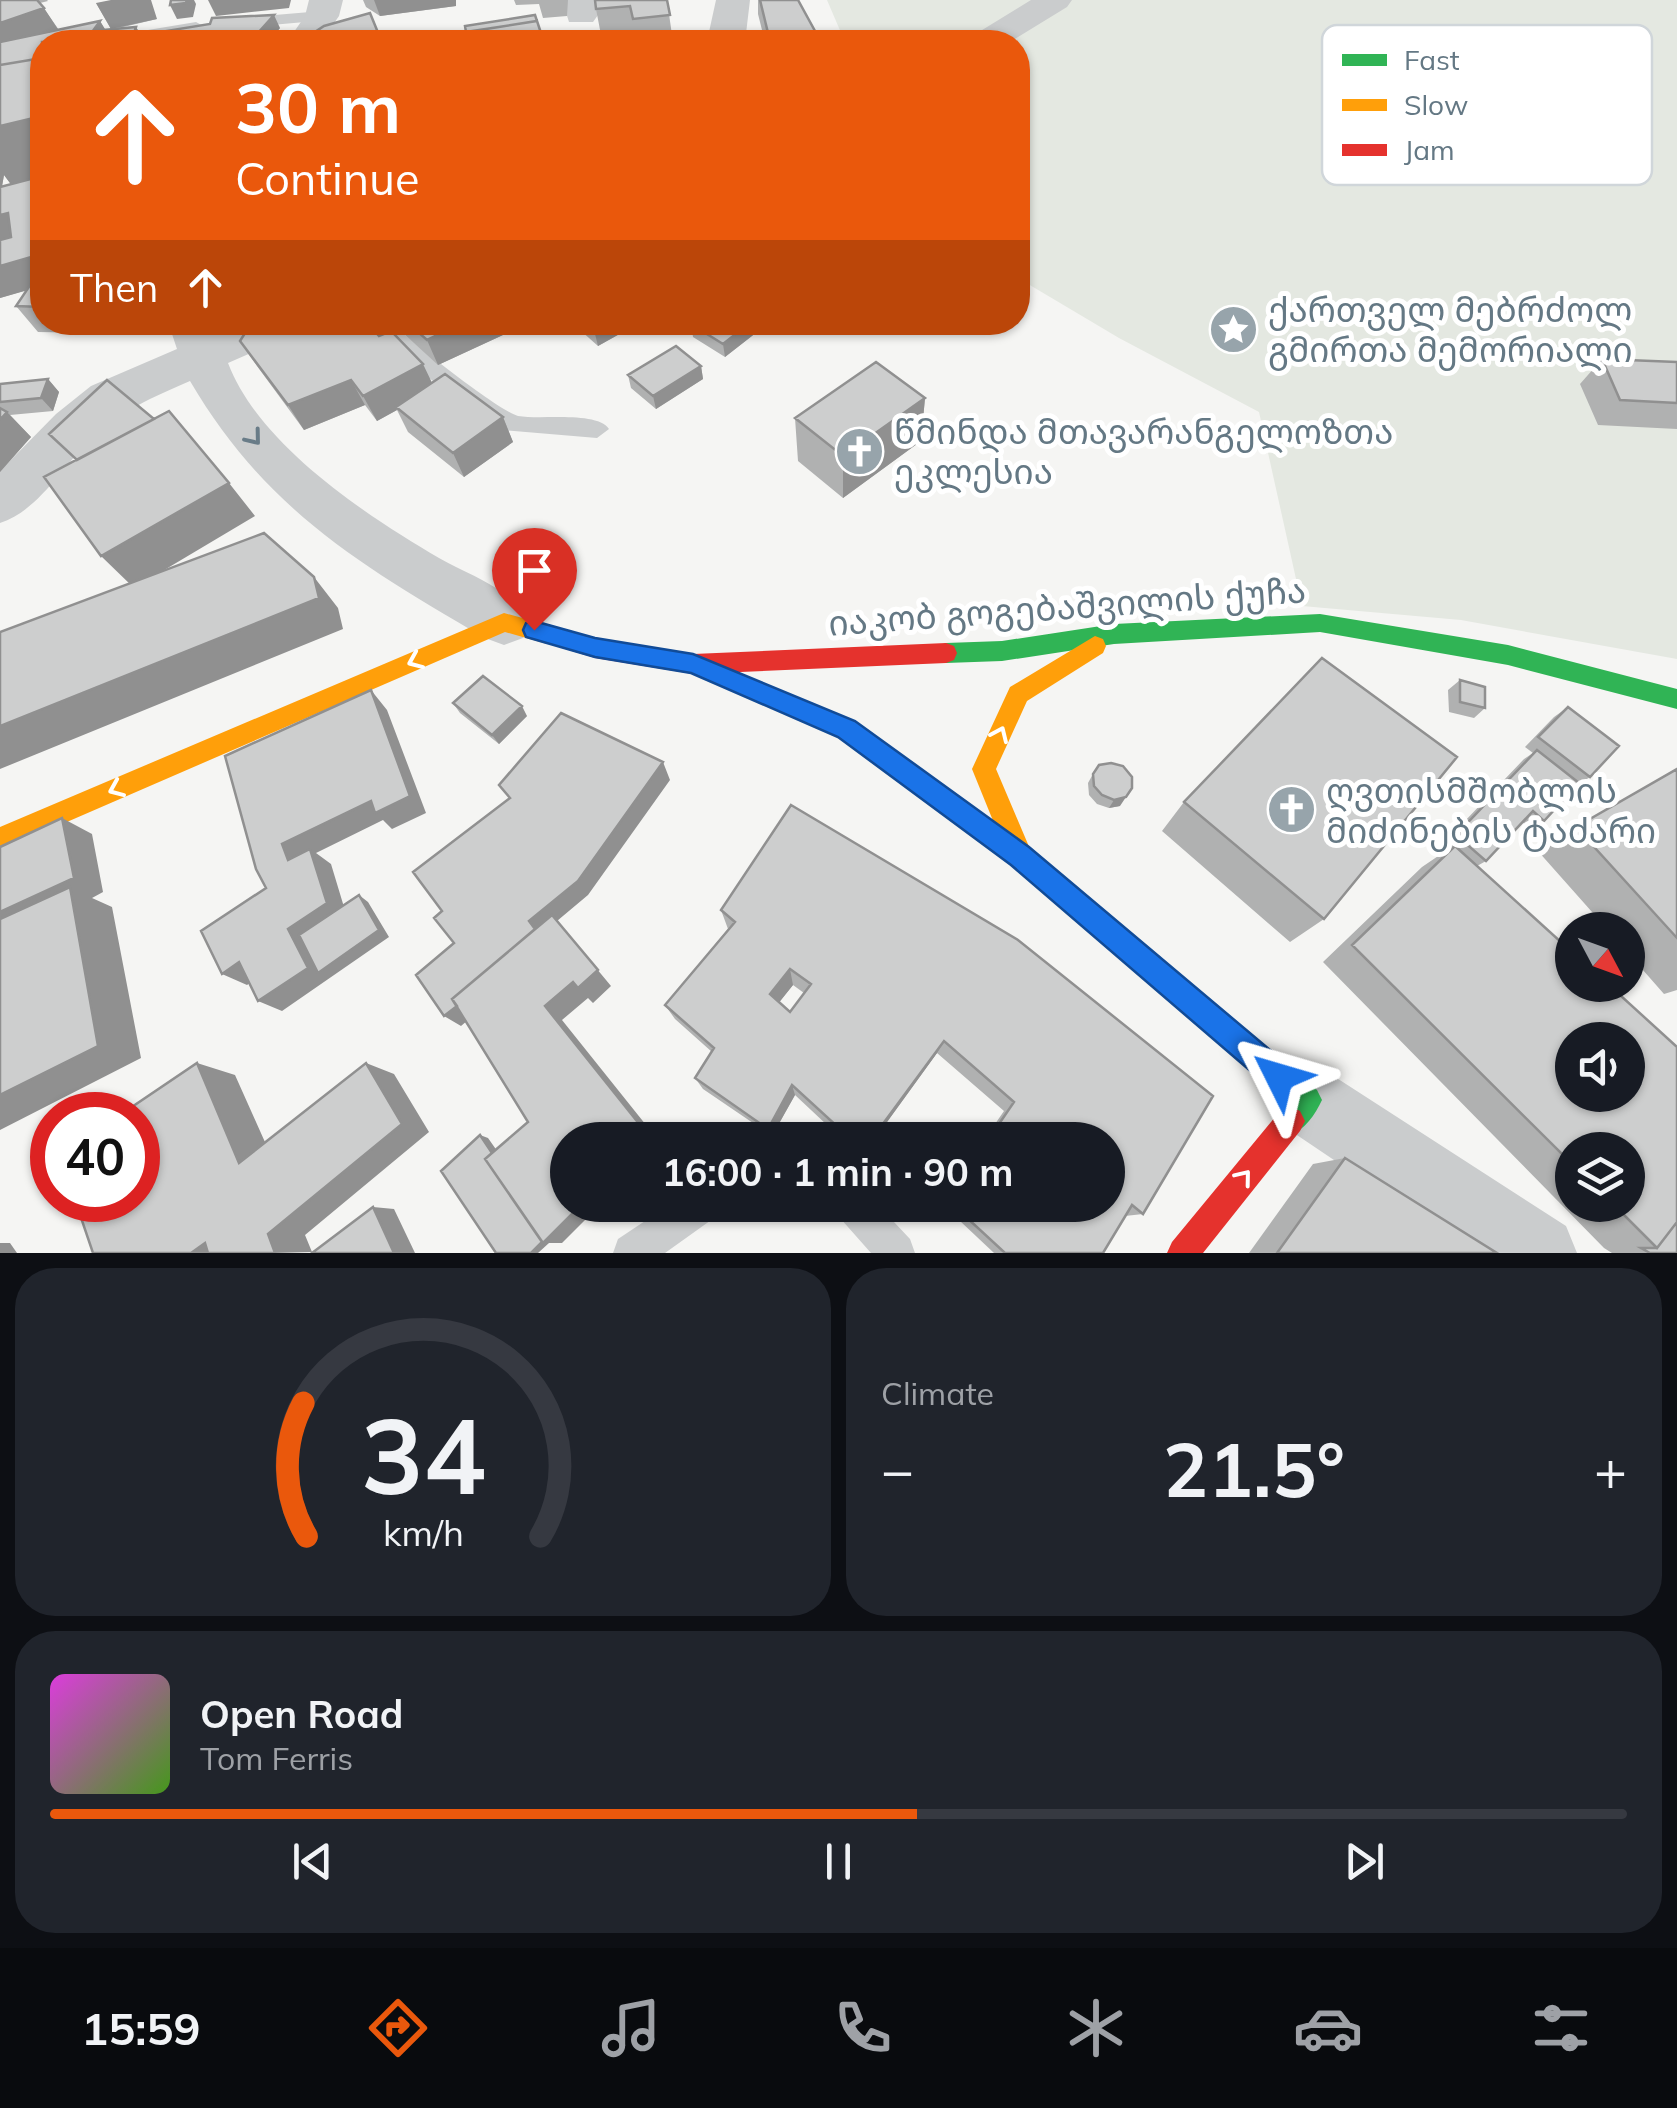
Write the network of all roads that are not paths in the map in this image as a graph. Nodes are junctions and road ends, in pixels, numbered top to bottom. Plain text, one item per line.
1 (733, 0) edge
2 (1055, 0) edge
3 (317, 19) edge
4 (179, 30) edge
5 (726, 30) edge
6 (1006, 30) edge
7 (390, 335) edge
8 (195, 340) edge
9 (597, 428) dead end
10 (0, 504) edge
11 (504, 622) junction
12 (1114, 634) junction
13 (693, 664) junction
14 (1677, 698) edge
15 (0, 839) edge
16 (1020, 856) junction
17 (1307, 1100) junction
18 (677, 1222) edge
19 (869, 1222) edge
20 (632, 1253) edge
21 (896, 1253) edge
22 (1182, 1253) edge
23 (1539, 1253) edge

1 - 5 street
2 - 6 street
3 - 4 lane
7 - 9 lane
8 - 10 street
8 -> 11 street
11 - 13 street
11 -> 15 street
12 - 13 street, იაკობ გოგებაშვილის ქუჩა
12 - 14 street, იაკობ გოგებაშვილის ქუჩა
16 -> 12 street
13 - 16 street
16 - 17 street
22 -> 17 street
17 - 23 street
18 - 20 lane
19 - 21 lane

